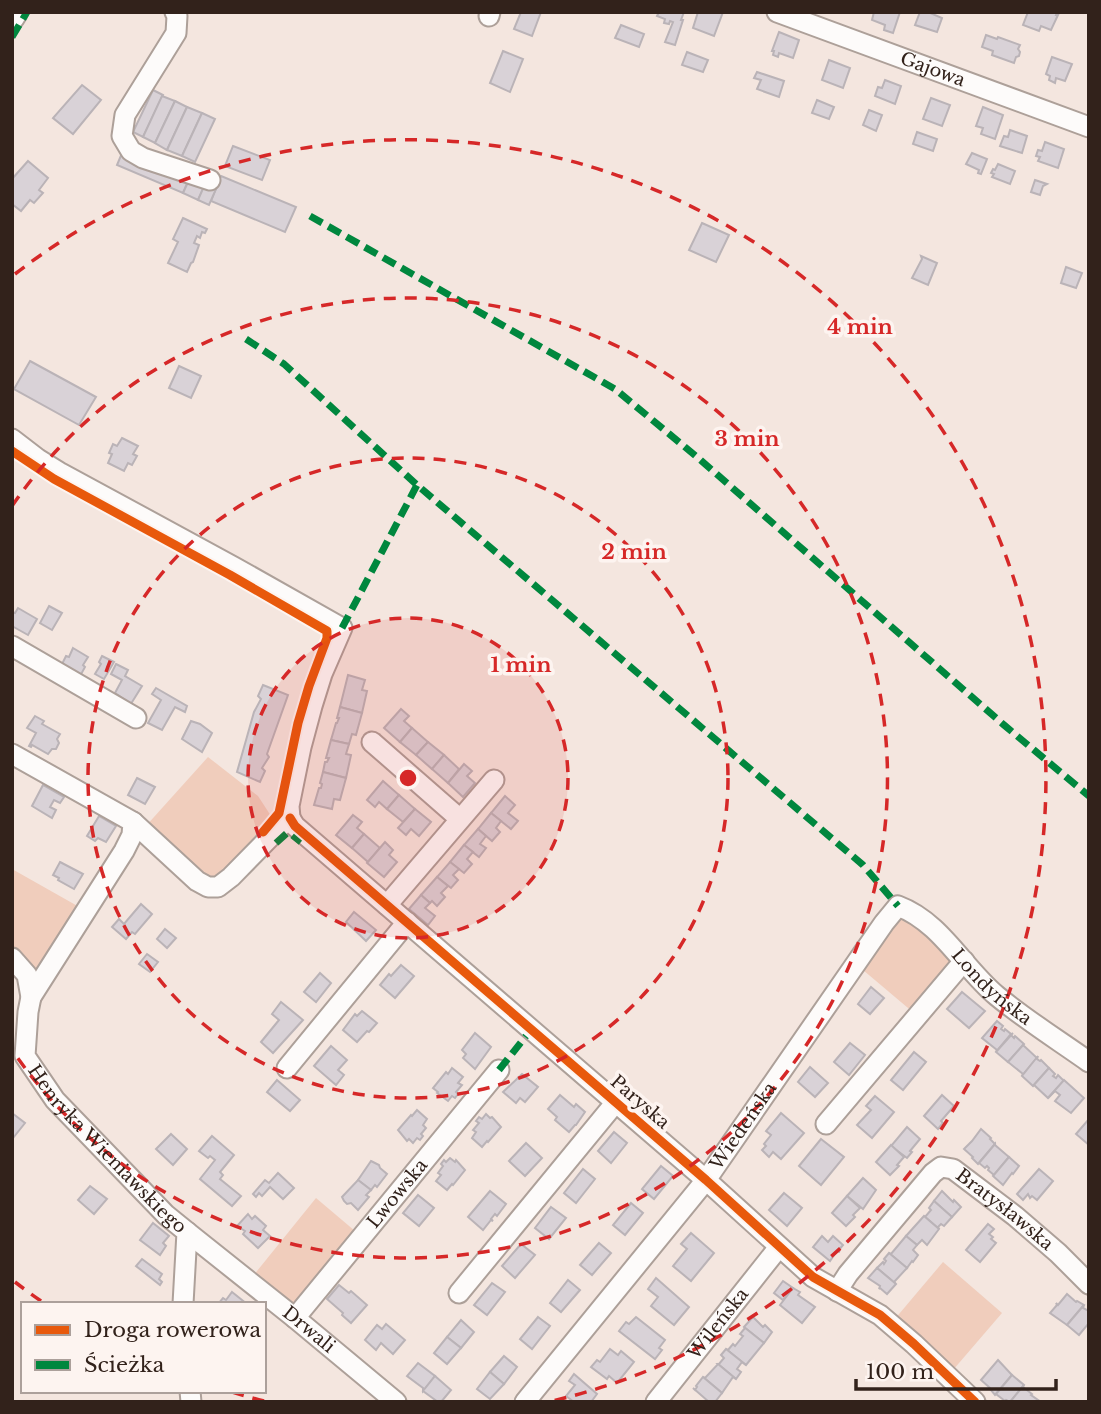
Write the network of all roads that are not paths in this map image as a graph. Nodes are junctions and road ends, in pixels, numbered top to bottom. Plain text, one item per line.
1 (15, 12) edge
2 (175, 12) edge
3 (777, 12) edge
4 (12, 18) edge
5 (1089, 127) edge
6 (210, 180) dead end
7 (12, 439) edge
8 (12, 646) edge
9 (136, 718) dead end
10 (372, 742) dead end
11 (12, 754) edge
12 (494, 780) dead end
13 (290, 818) junction
14 (460, 819) junction
15 (133, 822) junction
16 (387, 905) junction
17 (898, 906) joint
18 (407, 922) junction
19 (12, 958) edge
20 (964, 961) junction
21 (31, 997) junction
22 (1089, 1062) edge
23 (287, 1068) dead end
24 (499, 1070) dead end
25 (616, 1102) junction
26 (826, 1124) dead end
27 (706, 1180) junction
28 (187, 1232) junction
29 (779, 1247) junction
30 (1089, 1284) edge
31 (837, 1291) junction
32 (459, 1293) dead end
33 (183, 1302) edge
34 (295, 1318) junction
35 (397, 1402) edge
36 (525, 1402) edge
37 (656, 1402) edge
38 (975, 1402) edge

1 - 4 main road
2 - 6 street
3 - 5 street, Gajowa
7 - 13 street
8 - 9 street
10 - 14 street
11 - 15 street
12 - 14 street
13 - 15 street
13 - 16 street, Paryska
14 - 16 street
15 - 21 street
16 - 18 street, Paryska
17 - 20 street, Londyńska
17 - 27 street, Wiedeńska
18 - 23 street
18 - 25 street, Paryska
19 - 21 street, Henryka Wieniawskiego
20 - 22 street, Londyńska
20 - 26 street
21 - 28 street, Henryka Wieniawskiego
24 - 34 street, Lwowska
25 - 27 street, Paryska
25 - 32 street, Paryska
27 - 29 street, Paryska
27 - 36 street, Wiedeńska
28 - 33 street, Henryka Wieniawskiego
28 - 34 street, Drwali
29 - 31 street, Paryska
29 - 37 street, Wileńska
30 - 31 street, Bratysławska
31 - 38 street, Paryska
34 - 35 street, Drwali

